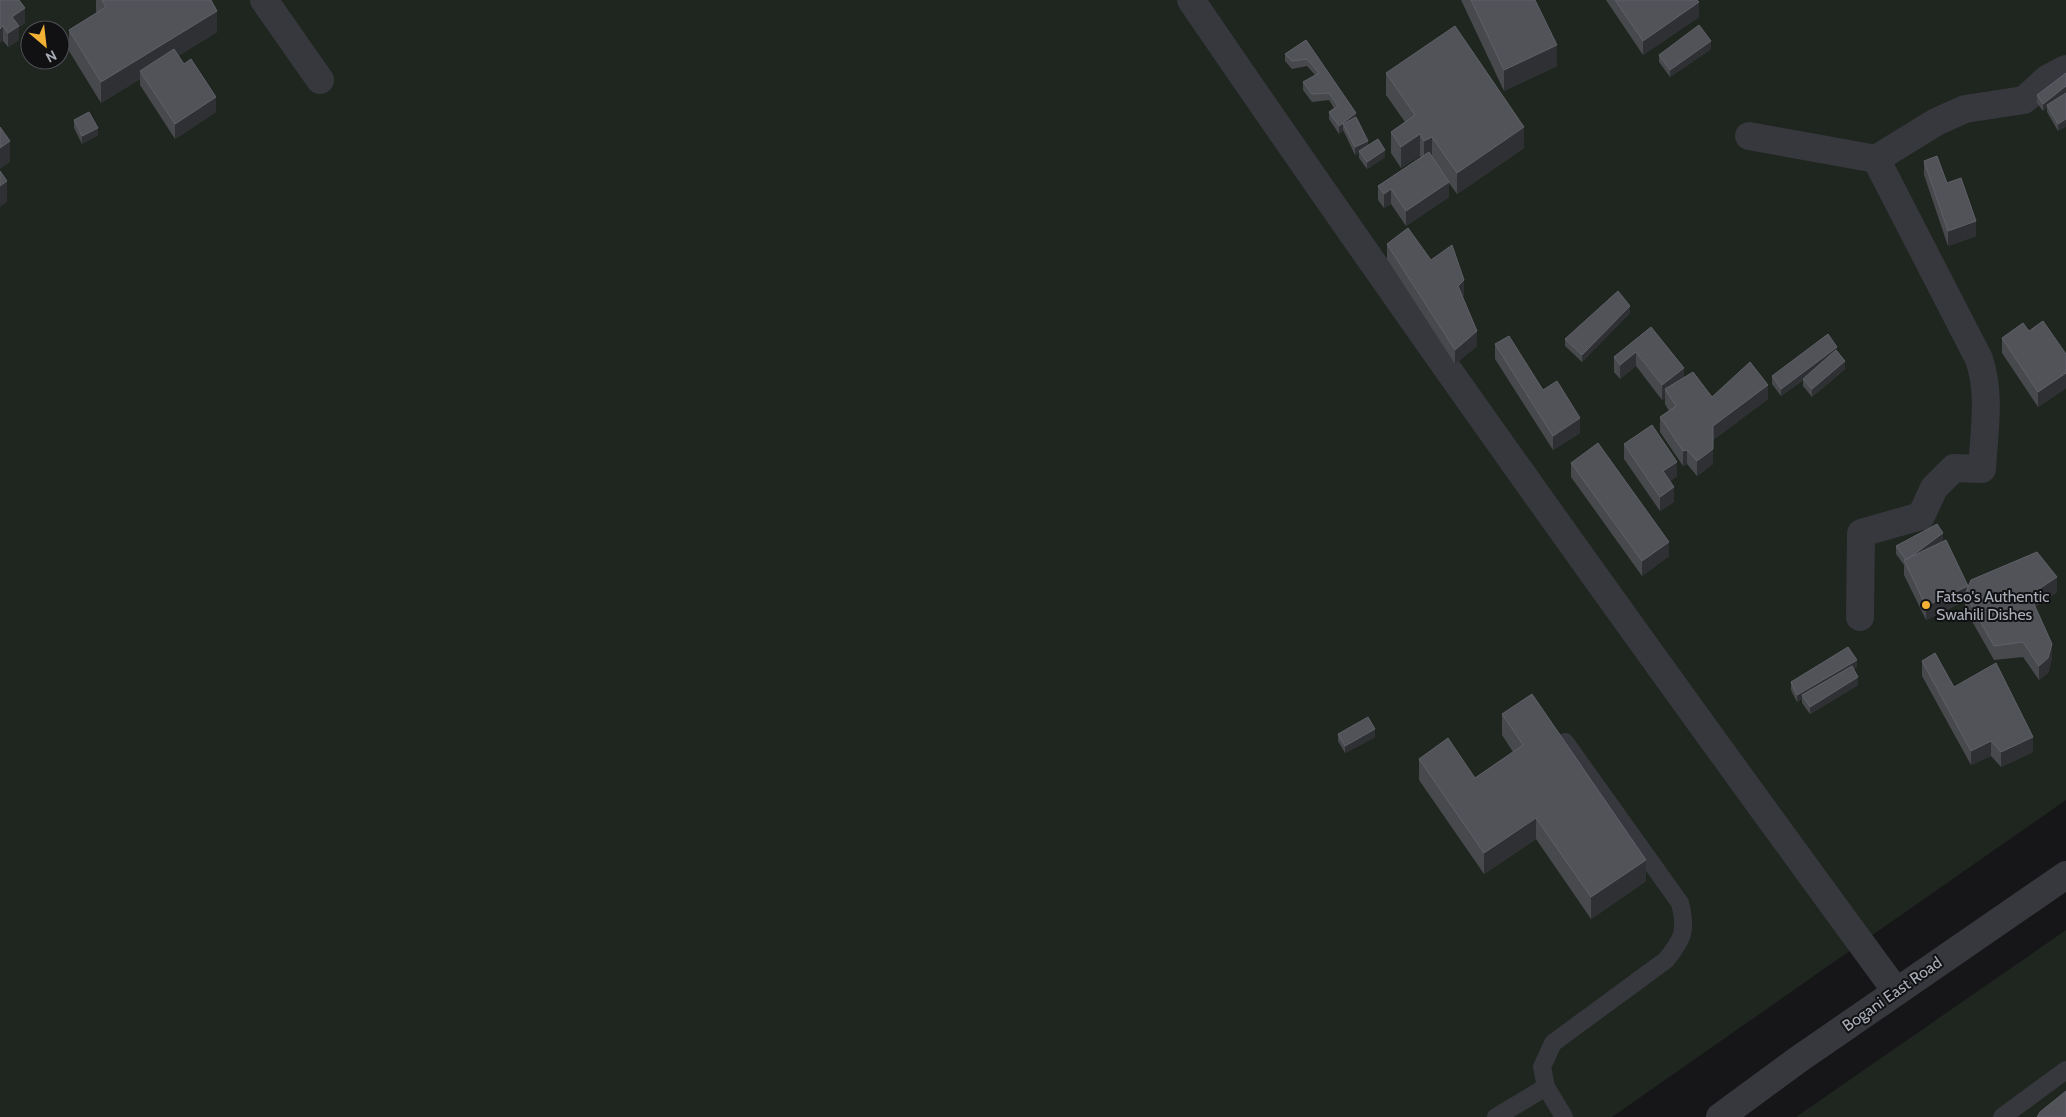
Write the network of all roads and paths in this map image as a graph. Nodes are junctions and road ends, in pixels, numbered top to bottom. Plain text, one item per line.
1 (264, 0) edge
2 (1191, 0) edge
3 (2066, 68) edge
4 (320, 80) dead end
5 (1749, 136) dead end
6 (1876, 159) junction
7 (1860, 617) dead end
8 (1557, 731) edge
9 (2066, 875) edge
10 (1896, 992) junction
11 (2066, 1070) edge
12 (1546, 1087) junction
13 (1496, 1117) edge
14 (1564, 1117) edge
15 (1720, 1117) edge
16 (2002, 1117) edge

1 - 4 street
2 - 10 street
3 - 6 street
5 - 6 street
6 - 7 street
8 - 12 lane
9 - 10 street, Bogani East Road
10 - 15 street, Bogani East Road
11 - 16 lane
12 - 13 lane
12 - 14 lane

